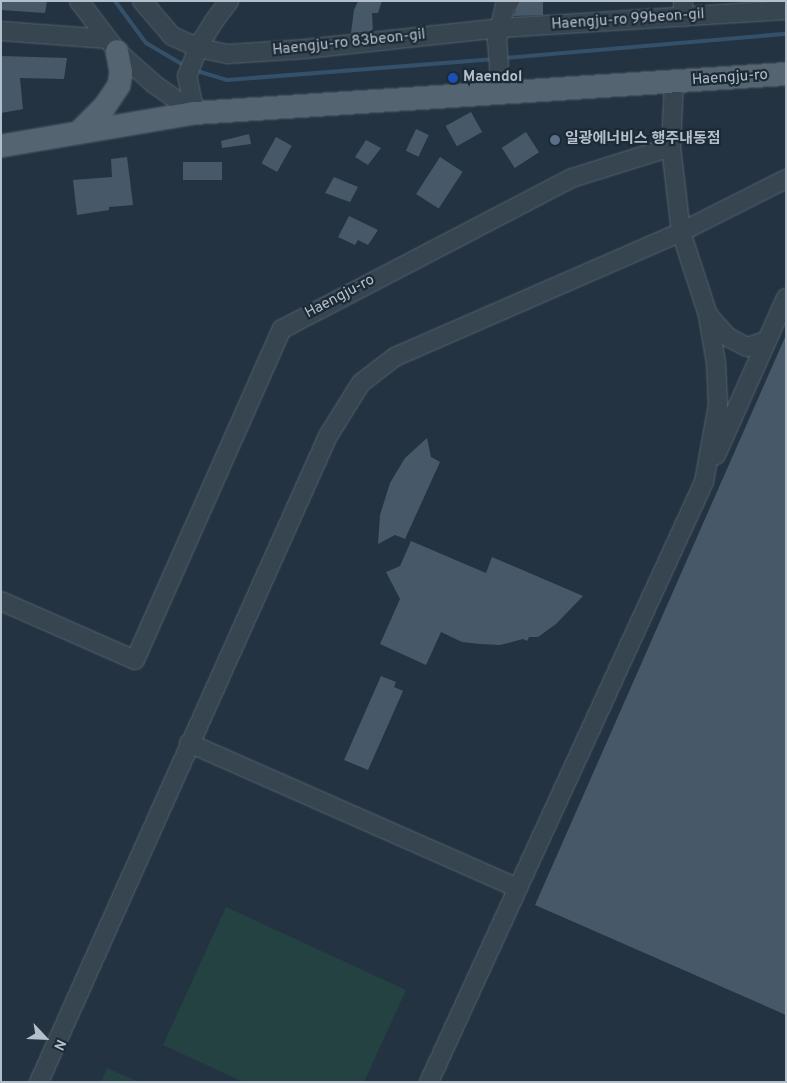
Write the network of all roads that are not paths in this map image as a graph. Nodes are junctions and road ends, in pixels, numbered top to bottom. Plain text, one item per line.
1 (79, 1) edge
2 (142, 1) edge
3 (229, 1) edge
4 (510, 1) edge
5 (683, 9) edge
6 (786, 10) edge
7 (1, 30) edge
8 (498, 34) junction
9 (113, 45) junction
10 (199, 48) junction
11 (786, 74) edge
12 (674, 82) junction
13 (500, 86) junction
14 (195, 113) junction
15 (78, 133) junction
16 (1, 146) edge
17 (671, 147) junction
18 (786, 179) edge
19 (681, 232) junction
20 (786, 298) edge
21 (708, 316) junction
22 (766, 342) junction
23 (704, 482) junction
24 (1, 602) edge
25 (189, 743) junction
26 (517, 888) junction
27 (39, 1082) edge
28 (429, 1082) edge

1 - 9 street
2 - 10 street, Haengju-ro 83beon-gil
3 - 10 street
4 - 8 street
5 - 6 street, Haengju-ro 99beon-gil
5 - 8 street, Haengju-ro 99beon-gil
7 - 9 street
8 - 10 street, Haengju-ro 83beon-gil
8 - 13 street
9 - 14 street
9 - 15 main road
10 - 14 street
11 - 12 main road, Haengju-ro
12 - 13 main road, Haengju-ro
12 - 17 street, Haengju-ro
13 - 14 main road, Haengju-ro
14 - 15 main road, Haengju-ro
15 - 16 main road, Haengju-ro
17 - 19 street
17 - 24 street, Haengju-ro
18 - 19 street
19 - 21 street
19 - 25 street
20 - 22 street
21 - 22 street
21 - 23 street
22 - 23 street
23 - 26 street
25 - 26 street
25 - 27 street
26 - 28 street

